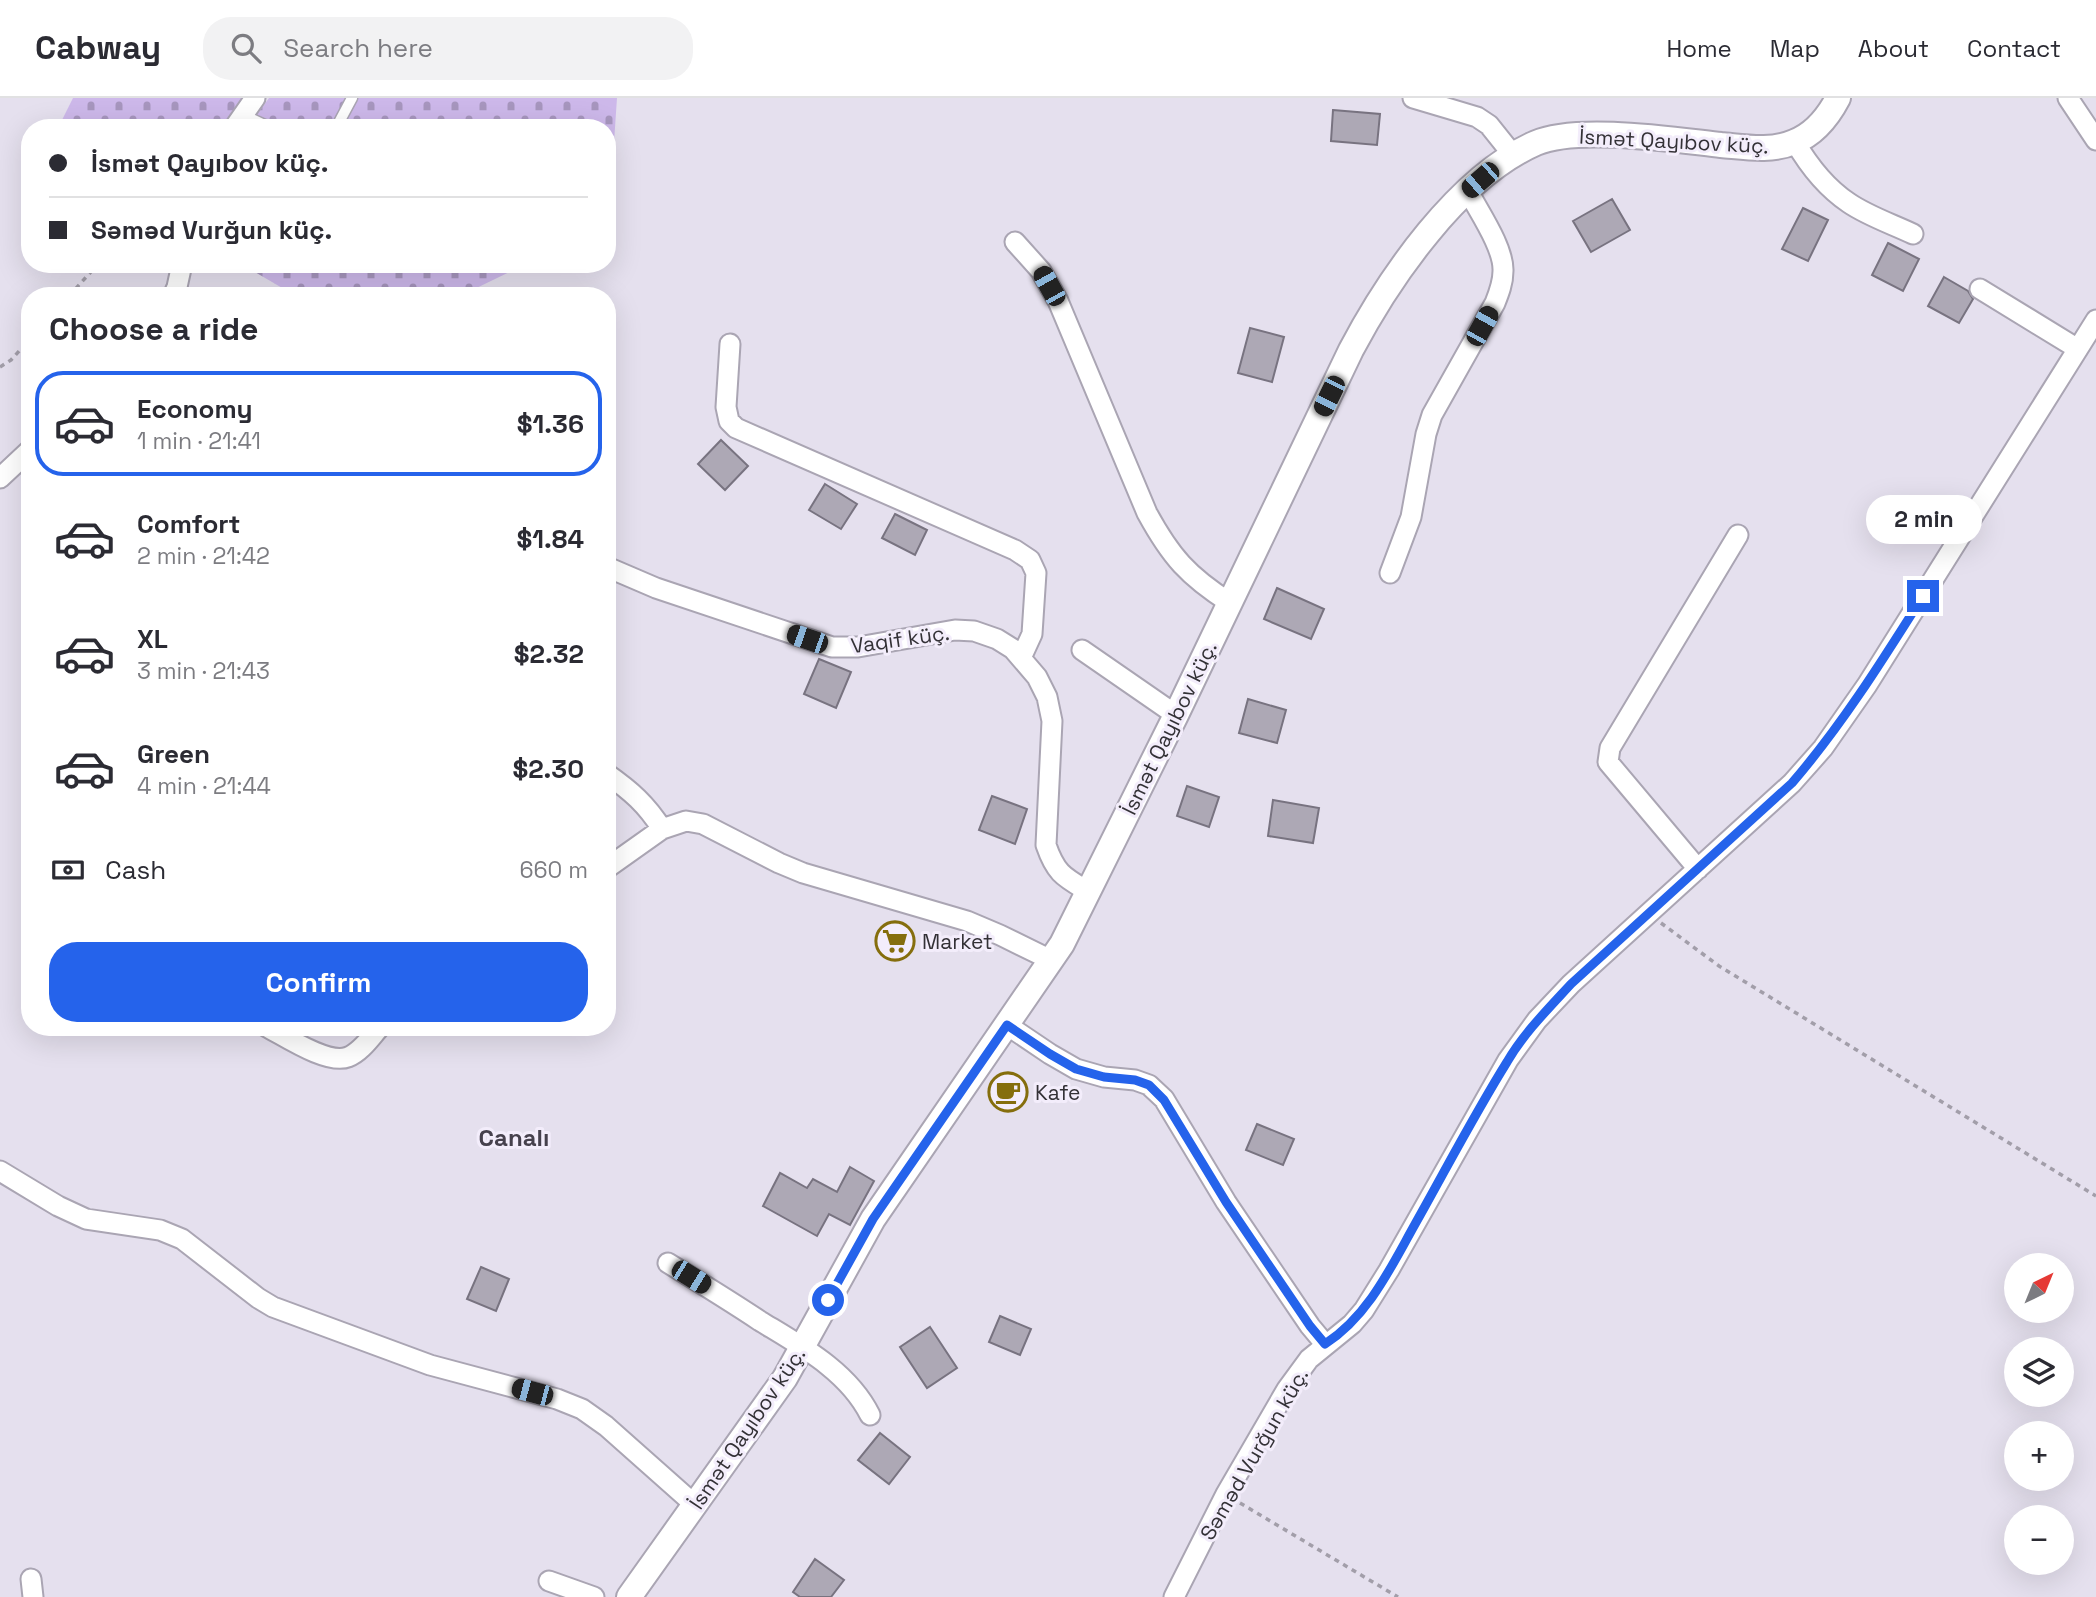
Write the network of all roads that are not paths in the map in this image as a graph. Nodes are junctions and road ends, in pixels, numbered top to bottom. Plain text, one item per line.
1 (255, 98) edge
2 (352, 98) edge
3 (1413, 98) edge
4 (1838, 98) edge
5 (2068, 98) edge
6 (239, 119) edge
7 (341, 119) edge
8 (2096, 141) edge
9 (1795, 142) junction
10 (1513, 155) junction
11 (1468, 191) junction
12 (1913, 234) dead end
13 (1015, 242) dead end
14 (1980, 289) dead end
15 (2096, 320) edge
16 (730, 344) dead end
17 (2078, 349) junction
18 (21, 458) edge
19 (0, 478) edge
20 (1738, 535) dead end
21 (616, 571) edge
22 (1390, 573) dead end
23 (1230, 603) junction
24 (1082, 650) dead end
25 (1021, 658) junction
26 (1176, 715) junction
27 (616, 780) edge
28 (662, 828) junction
29 (616, 861) edge
30 (1698, 869) junction
31 (1089, 892) junction
32 (1051, 960) junction
33 (1007, 1025) junction
34 (285, 1036) edge
35 (371, 1036) edge
36 (0, 1171) edge
37 (668, 1263) dead end
38 (1325, 1344) junction
39 (803, 1347) junction
40 (870, 1415) dead end
41 (695, 1505) junction
42 (550, 1581) dead end
43 (594, 1597) edge
44 (629, 1597) edge
45 (1174, 1597) edge

1 - 6 street
2 - 7 lane
3 - 10 street
4 - 9 street, İsmət Qayıbov küç.
5 - 8 street
9 - 10 street, İsmət Qayıbov küç.
9 - 12 street
10 - 11 street, İsmət Qayıbov küç.
11 - 22 street
11 - 23 street, İsmət Qayıbov küç.
13 - 23 street
14 - 17 street
15 - 17 street, Səməd Vurğun küç.
16 - 25 street
17 - 30 street, Səməd Vurğun küç.
18 - 19 street
20 - 30 street
21 - 25 street, Vaqif küç.
23 - 26 street, İsmət Qayıbov küç.
24 - 26 street
25 - 31 street, Vaqif küç.
26 - 31 street, İsmət Qayıbov küç.
27 - 28 street
28 - 29 street
28 - 32 street
30 - 38 street, Səməd Vurğun küç.
31 - 32 street, İsmət Qayıbov küç.
32 - 33 street, İsmət Qayıbov küç.
33 - 38 street
33 - 39 street, İsmət Qayıbov küç.
34 - 35 street
36 - 41 street
37 - 39 street
38 - 45 street, Səməd Vurğun küç.
39 - 40 street
39 - 41 street, İsmət Qayıbov küç.
41 - 44 street, İsmət Qayıbov küç.
42 - 43 street

